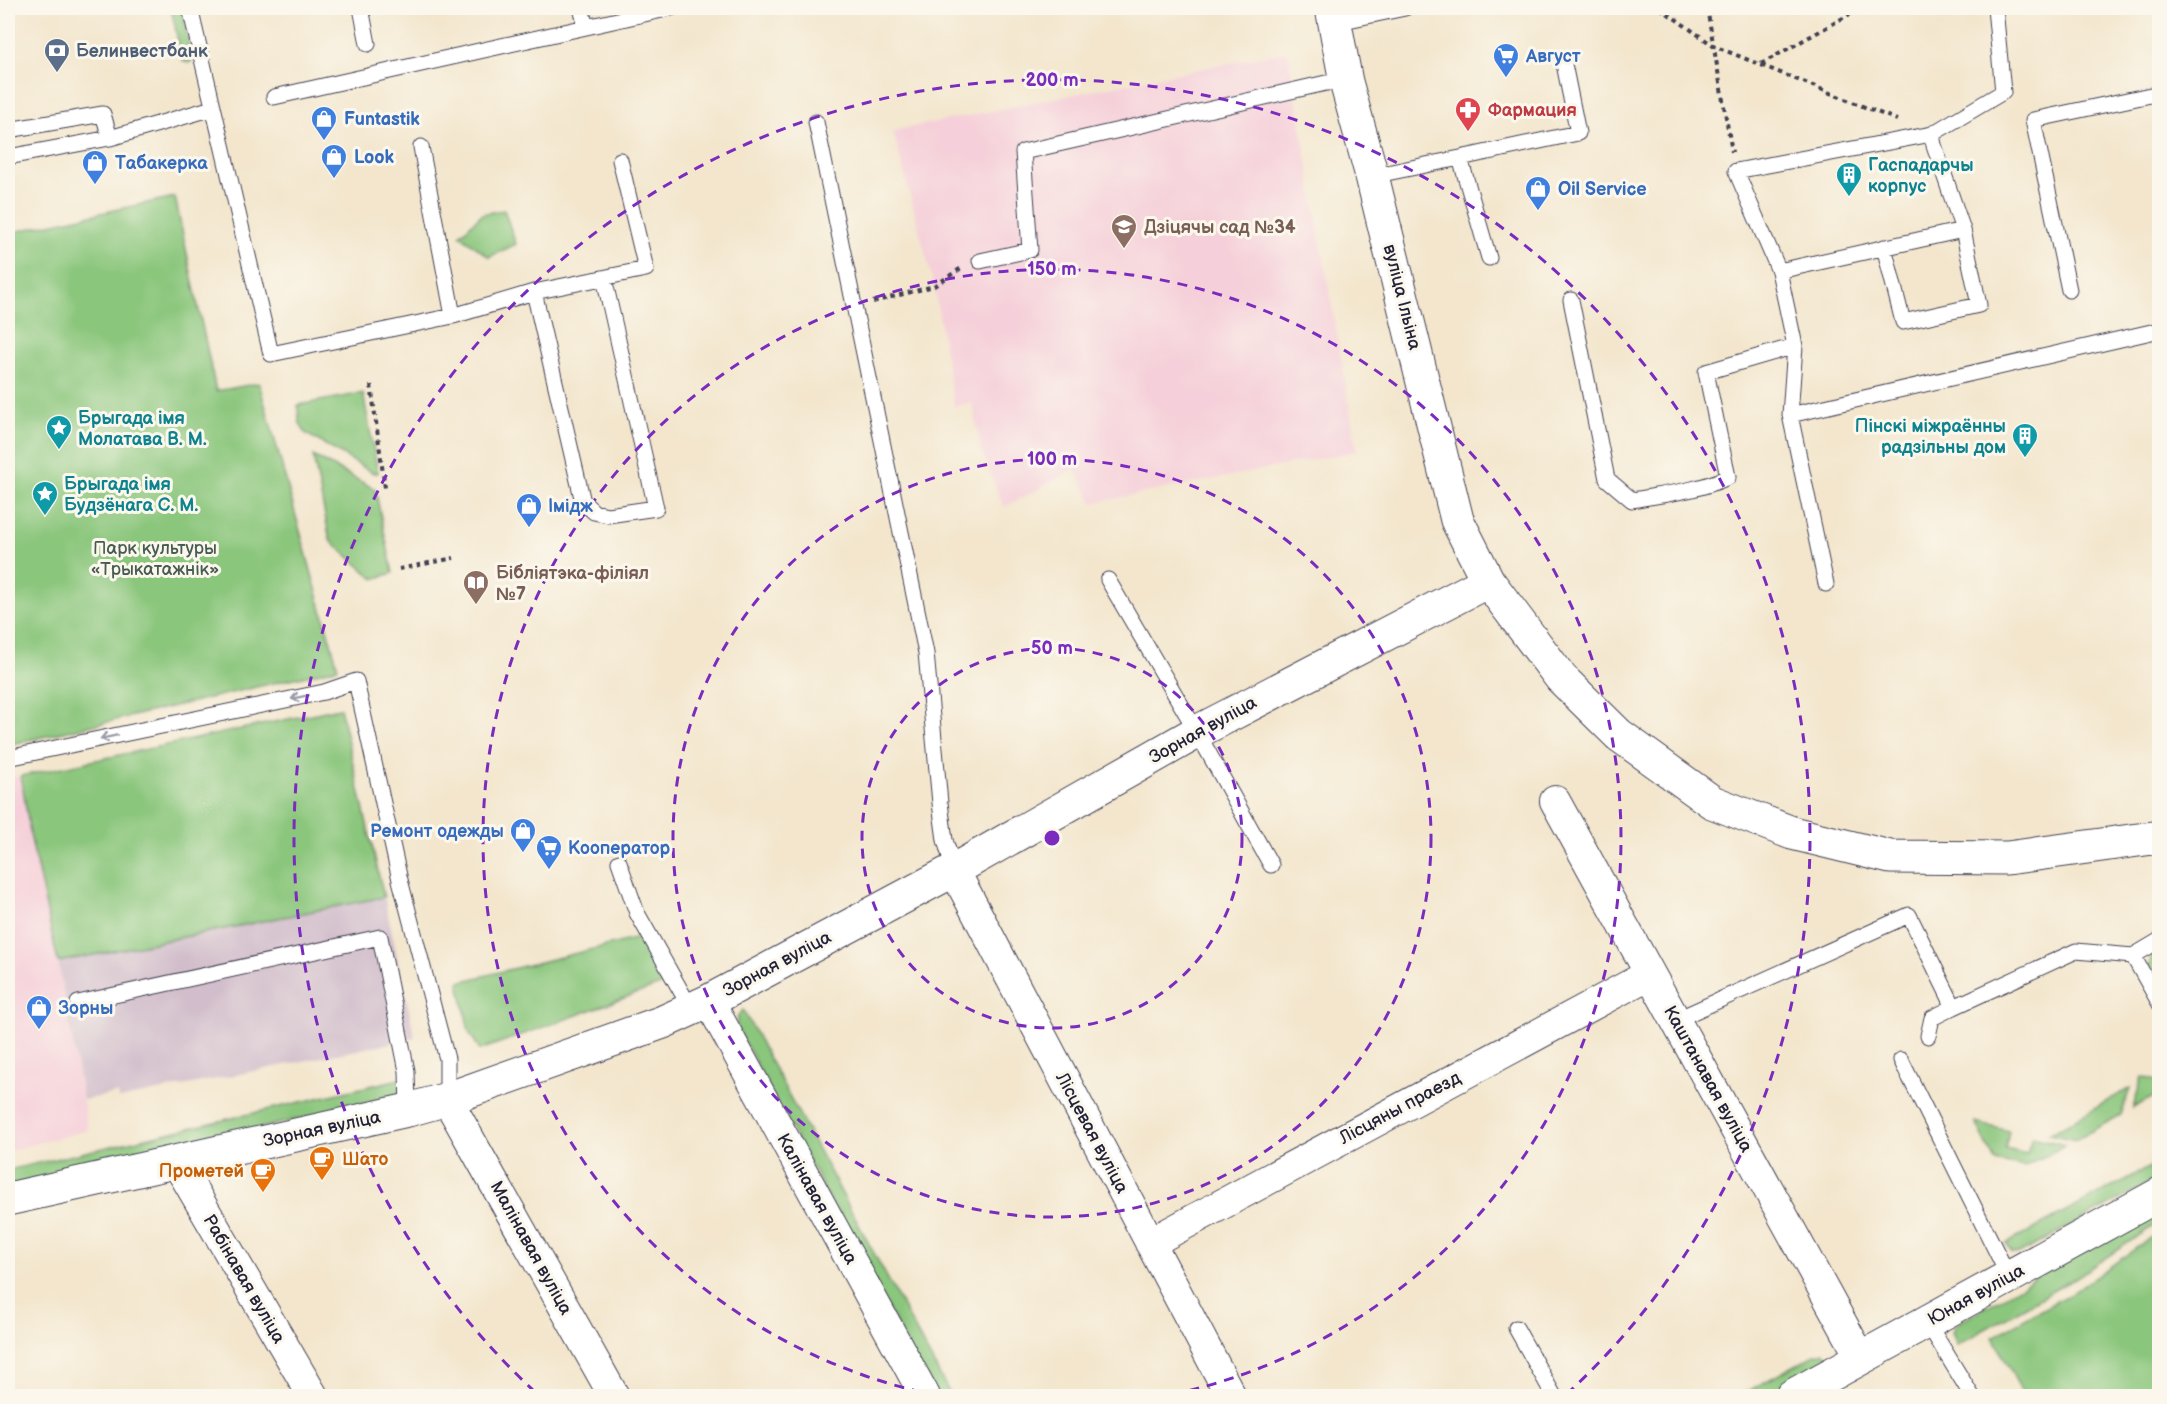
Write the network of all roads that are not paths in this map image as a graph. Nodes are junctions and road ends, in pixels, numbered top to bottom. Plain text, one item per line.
1 (190, 8) edge
2 (361, 8) edge
3 (581, 8) edge
4 (671, 8) edge
5 (1405, 8) edge
6 (1995, 8) edge
7 (1333, 15) edge
8 (586, 27) junction
9 (368, 44) dead end
10 (1564, 64) dead end
11 (1346, 82) junction
12 (2160, 93) edge
13 (274, 97) dead end
14 (213, 108) junction
15 (816, 122) dead end
16 (8, 130) edge
17 (1932, 134) junction
18 (110, 138) junction
19 (421, 147) dead end
20 (8, 157) edge
21 (1460, 158) junction
22 (620, 160) dead end
23 (1372, 176) junction
24 (1963, 230) junction
25 (1884, 247) junction
26 (1489, 258) dead end
27 (980, 261) dead end
28 (1779, 271) junction
29 (604, 278) junction
30 (2069, 290) dead end
31 (534, 292) junction
32 (1570, 300) dead end
33 (453, 316) junction
34 (2160, 330) edge
35 (1795, 346) junction
36 (1790, 415) junction
37 (1108, 580) dead end
38 (1488, 581) junction
39 (1826, 584) dead end
40 (1197, 732) junction
41 (8, 758) edge
42 (1555, 801) dead end
43 (2160, 837) edge
44 (619, 862) dead end
45 (1270, 864) dead end
46 (954, 870) junction
47 (2160, 940) edge
48 (2133, 956) junction
49 (1650, 974) junction
50 (78, 1003) dead end
51 (2160, 1004) edge
52 (700, 1005) junction
53 (1954, 1006) junction
54 (1675, 1020) junction
55 (1928, 1036) dead end
56 (1901, 1060) dead end
57 (447, 1099) junction
58 (408, 1110) junction
59 (176, 1161) junction
60 (2160, 1194) edge
61 (8, 1199) edge
62 (1150, 1243) junction
63 (2009, 1277) junction
64 (1927, 1322) junction
65 (1516, 1328) dead end
66 (1861, 1358) junction
67 (313, 1396) edge
68 (614, 1396) edge
69 (925, 1396) edge
70 (1231, 1396) edge
71 (1554, 1396) edge
72 (1792, 1396) edge
73 (1972, 1396) edge

1 - 14 lane
2 - 9 lane
3 - 8 lane
4 - 8 lane
5 - 7 lane
6 - 17 lane
7 - 11 street, вуліца Ільіна
8 - 13 lane
10 - 21 lane
11 - 23 street, вуліца Ільіна
11 - 27 lane
12 - 30 lane
14 - 18 lane
14 - 33 lane
15 - 46 lane
16 - 18 lane
17 - 24 lane
17 - 28 lane
18 - 20 lane
19 - 33 lane
21 - 23 lane
21 - 26 lane
22 - 29 lane
23 - 38 street, вуліца Ільіна
24 - 25 lane
24 - 25 lane
25 - 28 lane
28 - 35 lane
29 - 31 lane
29 - 31 lane
31 - 33 lane
32 - 35 lane
34 - 36 lane
35 - 36 lane
36 - 39 lane
37 - 40 lane
38 - 40 street, Зорная вуліца
38 - 43 street
40 - 45 lane
40 - 46 street, Зорная вуліца
57 -> 41 lane
42 - 49 street, Каштанавая вуліца
44 - 52 lane
46 - 52 street, Зорная вуліца
46 - 62 street, Лісцевая вуліца
47 - 48 lane
48 - 51 lane
48 - 53 lane
49 - 54 street, Каштанавая вуліца
49 - 62 street, Лісцяны праезд
50 - 58 lane
52 - 57 street, Зорная вуліца
52 - 69 street, Калінавая вуліца
53 - 54 lane
53 - 55 lane
54 - 66 street, Каштанавая вуліца
56 - 63 lane
57 - 58 street, Зорная вуліца
57 - 68 street, Малінавая вуліца
58 - 59 street, Зорная вуліца
59 - 61 street, Зорная вуліца
59 - 67 street, Рабінавая вуліца
60 - 63 street, Юная вуліца
62 - 70 street, Лісцевая вуліца
63 - 64 street, Юная вуліца
64 - 66 street, Юная вуліца
64 - 73 lane
65 - 71 lane
66 - 72 street, Юная вуліца

